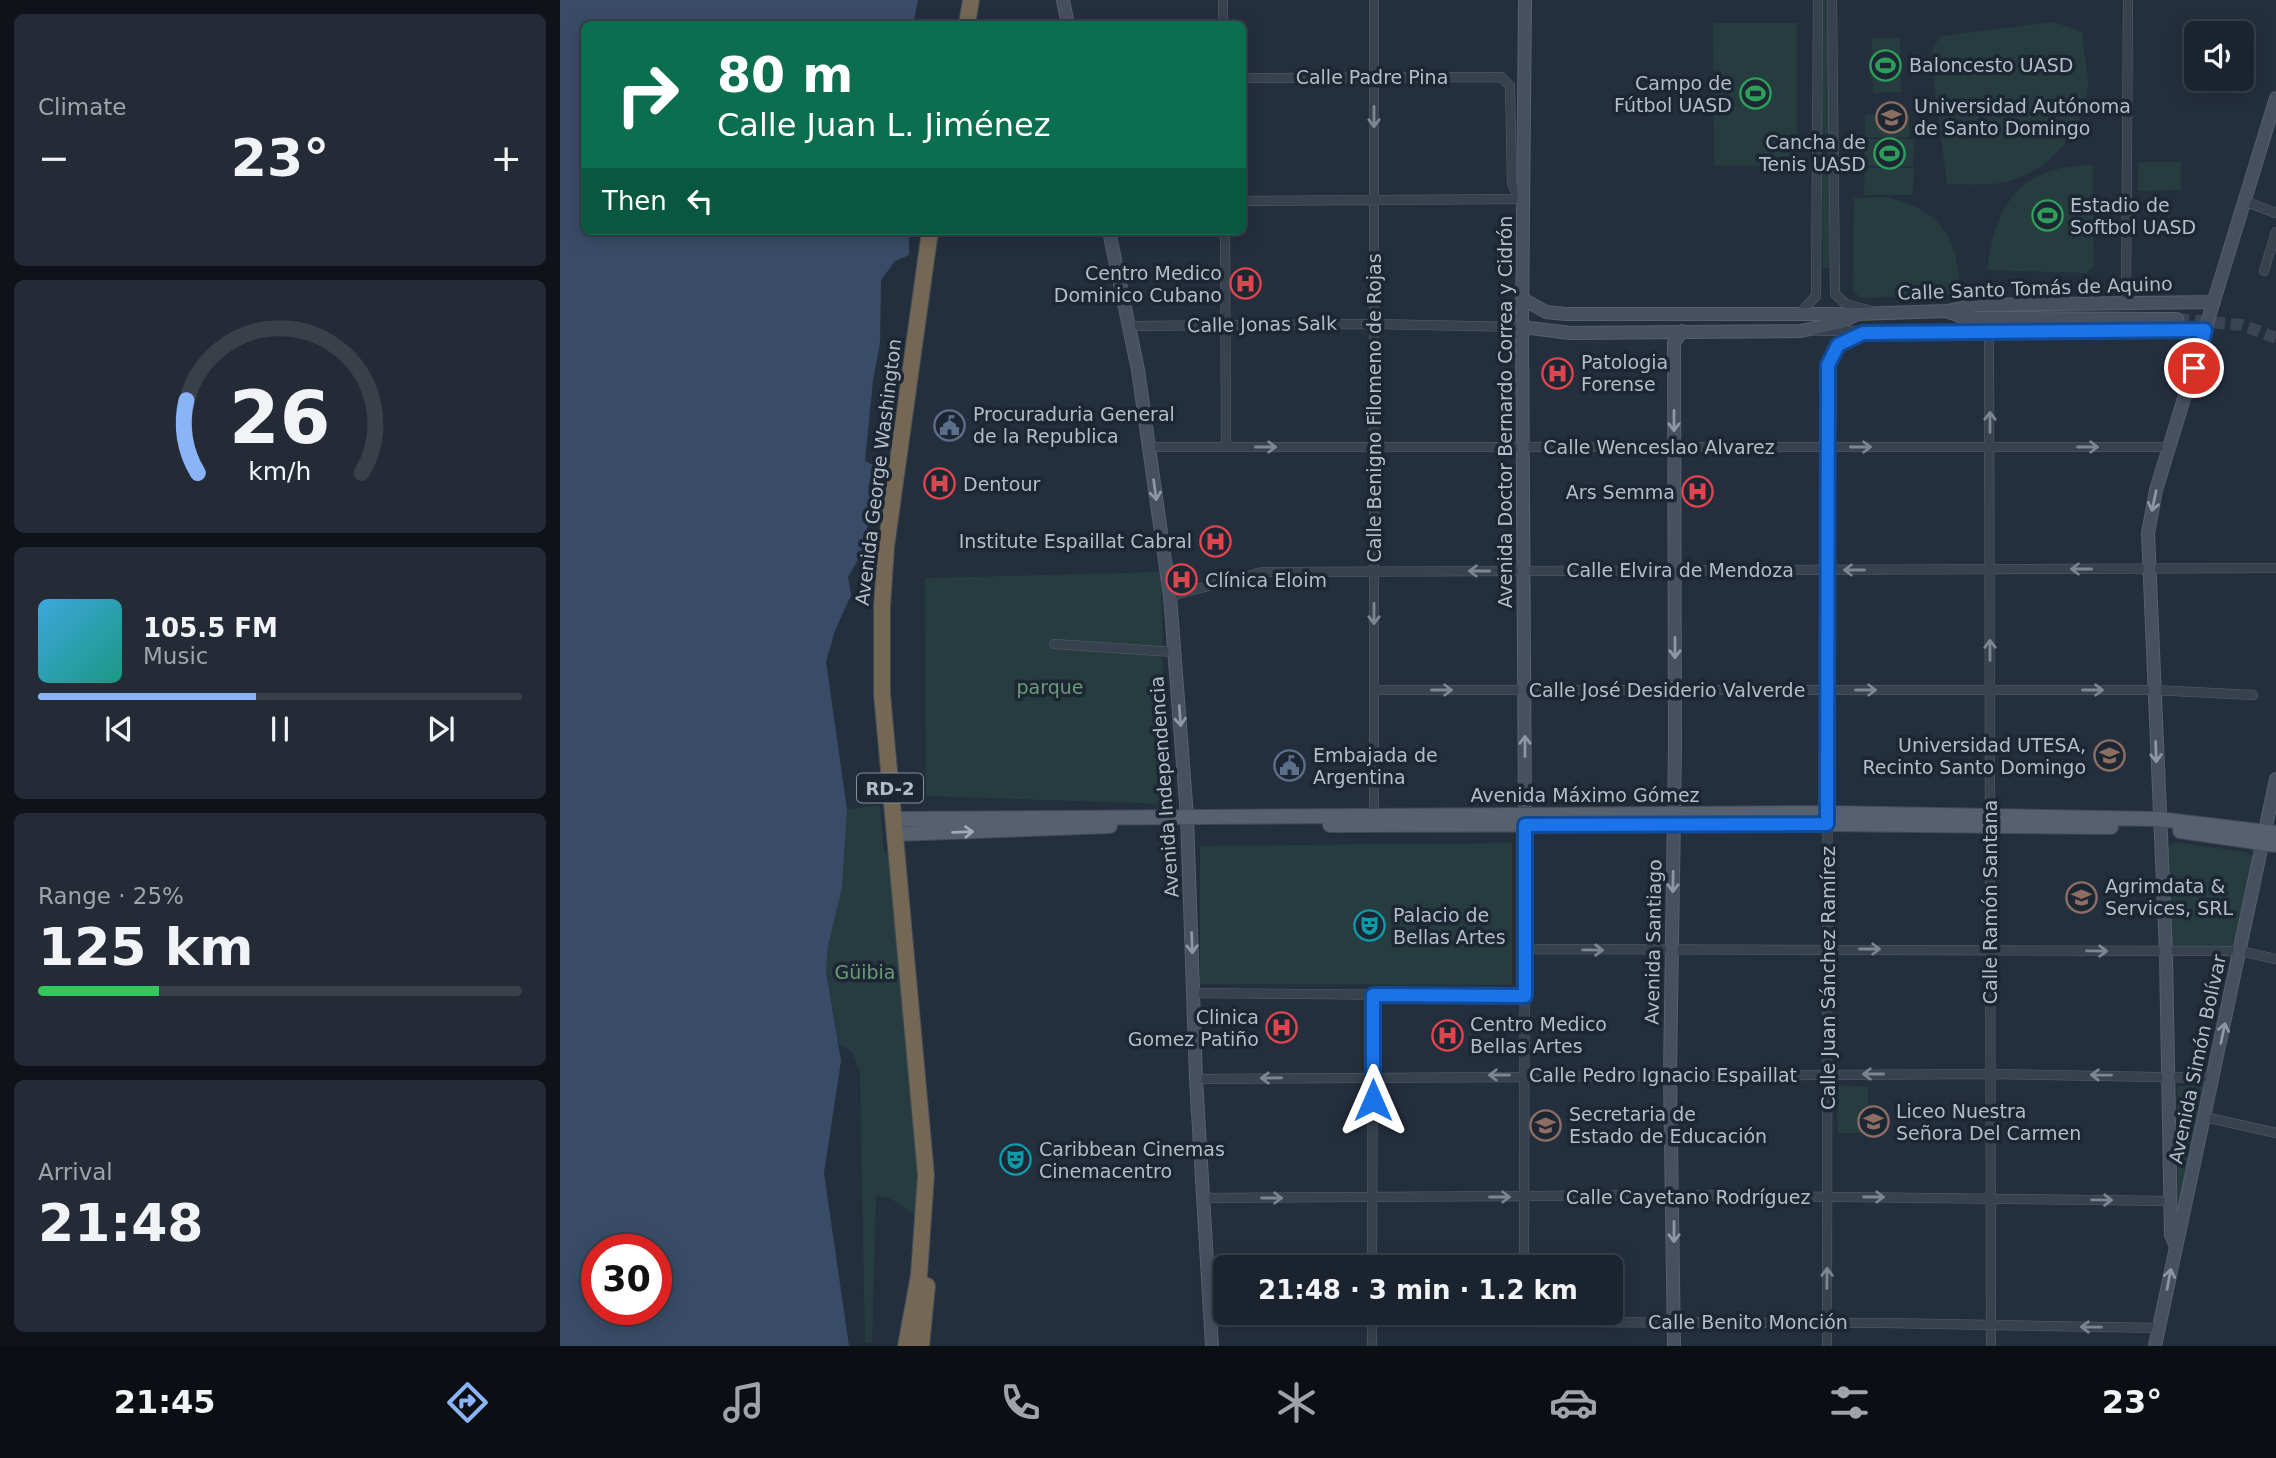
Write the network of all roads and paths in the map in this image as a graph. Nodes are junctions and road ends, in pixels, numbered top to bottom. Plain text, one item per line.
1 (962, 0) edge
2 (971, 0) edge
3 (1063, 0) edge
4 (1223, 0) edge
5 (1374, 0) edge
6 (1525, 0) edge
7 (1818, 0) edge
8 (1832, 0) edge
9 (2128, 0) edge
10 (959, 21) edge
11 (968, 21) edge
12 (1067, 21) edge
13 (1223, 21) edge
14 (1246, 78) edge
15 (1374, 78) junction
16 (2276, 98) edge
17 (1817, 141) junction
18 (1835, 141) junction
19 (1816, 158) junction
20 (1835, 158) junction
21 (1524, 198) junction
22 (1374, 200) junction
23 (1246, 201) edge
24 (2244, 201) junction
25 (2276, 213) edge
26 (2276, 232) edge
27 (929, 235) edge
28 (937, 235) edge
29 (1110, 235) edge
30 (1224, 235) edge
31 (2264, 271) dead end
32 (1835, 295) junction
33 (1816, 296) junction
34 (1523, 299) junction
35 (2126, 302) junction
36 (2214, 302) junction
37 (1947, 311) junction
38 (1876, 313) junction
39 (1799, 314) junction
40 (1857, 314) junction
41 (2177, 319) tunnel mouth
42 (1225, 324) junction
43 (1374, 324) junction
44 (1129, 326) junction
45 (1522, 327) junction
46 (2205, 330) junction
47 (1682, 331) junction
48 (1801, 331) junction
49 (1989, 331) junction
50 (1863, 333) junction
51 (1148, 447) junction
52 (1226, 447) junction
53 (1374, 447) junction
54 (1523, 447) junction
55 (1675, 447) junction
56 (1828, 447) junction
57 (1990, 447) junction
58 (2170, 447) junction
59 (2276, 568) edge
60 (1990, 569) junction
61 (2150, 569) junction
62 (1828, 570) junction
63 (1524, 571) junction
64 (1676, 571) junction
65 (1374, 572) junction
66 (1170, 596) junction
67 (1054, 644) dead end
68 (1174, 652) junction
69 (1374, 690) junction
70 (1524, 690) junction
71 (1829, 690) junction
72 (1990, 690) junction
73 (2154, 690) junction
74 (1675, 691) junction
75 (2253, 695) dead end
76 (2276, 779) edge
77 (1374, 815) junction
78 (1827, 818) junction
79 (1525, 820) junction
80 (1674, 820) junction
81 (1188, 821) junction
82 (1990, 822) junction
83 (2158, 823) junction
84 (898, 827) junction
85 (2271, 838) edge
86 (1525, 949) junction
87 (1828, 949) junction
88 (1990, 949) junction
89 (1672, 950) junction
90 (2240, 951) junction
91 (2166, 953) junction
92 (2276, 959) edge
93 (1194, 993) junction
94 (1373, 995) junction
95 (1525, 996) junction
96 (1670, 1074) junction
97 (1829, 1074) junction
98 (1991, 1074) junction
99 (1525, 1075) junction
100 (1373, 1076) junction
101 (2169, 1076) junction
102 (2213, 1078) junction
103 (1196, 1079) junction
104 (2205, 1117) junction
105 (2276, 1133) edge
106 (1674, 1195) junction
107 (1829, 1197) junction
108 (1991, 1197) junction
109 (1204, 1198) junction
110 (1372, 1198) junction
111 (1524, 1198) junction
112 (2171, 1201) junction
113 (2175, 1244) junction
114 (1372, 1255) edge
115 (1524, 1255) edge
116 (1211, 1321) joint
117 (1623, 1321) edge
118 (1674, 1323) junction
119 (1826, 1324) junction
120 (1372, 1325) edge
121 (1991, 1326) junction
122 (2159, 1328) junction
123 (907, 1346) edge
124 (921, 1346) edge
125 (1212, 1346) edge
126 (1372, 1346) edge
127 (1674, 1346) edge
128 (1827, 1346) edge
129 (1991, 1346) edge
130 (2155, 1346) edge

1 - 10 highway
2 - 11 highway
3 - 12 main road
4 - 13 street
5 - 15 street, Calle Benigno Filomeno de Rojas
6 - 21 main road, Avenida Doctor Bernardo Correa y Cidrón
7 - 17 street
8 - 18 street
9 - 35 street
14 - 15 street, Calle Padre Pina
15 - 21 street, Calle Padre Pina
15 -> 22 street, Calle Benigno Filomeno de Rojas
16 - 24 main road
17 - 18 street
17 - 19 street
18 - 20 street
19 - 20 street
19 - 33 street
20 - 32 street
21 - 22 street
21 - 34 main road, Avenida Doctor Bernardo Correa y Cidrón
22 - 23 street
22 - 43 street, Calle Benigno Filomeno de Rojas
24 - 25 street
24 - 36 main road
26 - 31 street
27 - 84 highway, Avenida George Washington / RD-2
28 - 84 highway, Avenida George Washington / RD-2
29 - 44 main road, Avenida Independencia
30 - 42 street
32 - 33 street
32 - 38 street
33 - 39 street
34 - 39 main road, Calle Santo Tomás de Aquino
34 - 45 main road, Avenida Doctor Bernardo Correa y Cidrón
35 - 36 main road, Calle Santo Tomás de Aquino
35 - 37 main road, Calle Santo Tomás de Aquino
36 - 46 main road
37 - 38 main road, Calle Santo Tomás de Aquino
37 - 41 main road
38 - 40 main road, Calle Santo Tomás de Aquino
39 - 40 main road, Calle Santo Tomás de Aquino
40 - 48 main road, Calle Santo Tomás de Aquino
42 - 43 street, Calle Jonas Salk
42 - 44 street, Calle Jonas Salk
42 - 52 street
43 - 45 street, Calle Jonas Salk
43 - 53 street, Calle Benigno Filomeno de Rojas
44 - 51 main road, Avenida Independencia
45 - 47 main road, Calle Santo Tomás de Aquino
45 - 54 main road, Avenida Doctor Bernardo Correa y Cidrón
46 - 49 street, Calle Santo Tomás de Aquino
46 - 58 main road
47 - 48 main road, Calle Santo Tomás de Aquino
47 -> 55 main road, Avenida Santiago
48 - 50 street, Calle Santo Tomás de Aquino
49 - 50 street, Calle Santo Tomás de Aquino
57 -> 49 street, Calle Ramón Santana
50 - 56 street, Calle Juan Sánchez Ramírez
51 - 52 street, Calle Wenceslao Alvarez
51 -> 66 main road, Avenida Independencia
52 -> 53 street, Calle Wenceslao Alvarez
53 - 54 street, Calle Wenceslao Alvarez
53 - 65 street, Calle Benigno Filomeno de Rojas
54 - 55 street, Calle Wenceslao Alvarez
54 - 63 main road, Avenida Doctor Bernardo Correa y Cidrón
55 - 56 street, Calle Wenceslao Alvarez
55 - 64 main road, Avenida Santiago
56 -> 57 street, Calle Wenceslao Alvarez
56 - 62 street, Calle Juan Sánchez Ramírez
57 -> 58 street, Calle Wenceslao Alvarez
57 - 60 street, Calle Ramón Santana
58 -> 61 main road
59 - 61 street, Calle Elvira de Mendoza
61 -> 60 street, Calle Elvira de Mendoza
60 -> 62 street, Calle Elvira de Mendoza
72 -> 60 street, Calle Ramón Santana
61 - 73 main road
62 - 64 street, Calle Elvira de Mendoza
62 - 71 street, Calle Juan Sánchez Ramírez
63 - 64 street, Calle Elvira de Mendoza
63 -> 65 street, Calle Elvira de Mendoza
63 - 70 main road, Avenida Doctor Bernardo Correa y Cidrón
64 -> 74 main road, Avenida Santiago
65 - 66 street, Calle Elvira de Mendoza
65 -> 69 street, Calle Benigno Filomeno de Rojas
66 - 68 main road, Avenida Independencia
67 - 68 street
68 -> 81 main road, Avenida Independencia
69 -> 70 street, Calle José Desiderio Valverde
69 - 77 street, Calle Benigno Filomeno de Rojas
70 - 74 street, Calle José Desiderio Valverde
79 -> 70 main road, Avenida Doctor Bernardo Correa y Cidrón
71 -> 72 street, Calle José Desiderio Valverde
71 - 74 street, Calle José Desiderio Valverde
71 - 78 street, Calle Juan Sánchez Ramírez
72 -> 73 street, Calle José Desiderio Valverde
72 - 82 street, Calle Ramón Santana
73 - 75 street, Calle José Desiderio Valverde
73 -> 83 main road
74 - 80 main road, Avenida Santiago
76 - 85 main road, Avenida Simón Bolívar
77 - 79 main road, Avenida Máximo Gómez
77 - 81 main road, Avenida Máximo Gómez
78 - 80 main road, Avenida Máximo Gómez
78 - 82 main road, Avenida Máximo Gómez
78 - 87 street, Calle Juan Sánchez Ramírez
79 - 80 main road, Avenida Máximo Gómez
79 - 81 main road, Avenida Máximo Gómez
79 - 86 street
80 -> 89 main road, Avenida Santiago
81 - 84 main road, Avenida Máximo Gómez
81 -> 93 main road, Avenida Independencia
82 - 83 main road, Avenida Máximo Gómez
82 - 88 street, Calle Ramón Santana
83 - 85 main road, Avenida Máximo Gómez
83 - 91 main road
84 - 123 highway, Avenida George Washington / RD-2
84 - 124 highway, Avenida George Washington / RD-2
85 - 90 main road, Avenida Simón Bolívar
86 -> 89 street
86 - 95 street
87 -> 88 street
87 - 89 street
87 - 97 street, Calle Juan Sánchez Ramírez
88 -> 91 street
88 - 98 street, Calle Ramón Santana
89 - 96 main road, Avenida Santiago
90 - 91 street
90 - 92 street
102 -> 90 main road, Avenida Simón Bolívar
91 - 101 main road
93 - 94 street
93 - 103 main road, Avenida Independencia
94 - 95 street
94 - 100 street
95 - 99 street
96 - 97 street, Calle Pedro Ignacio Espaillat
96 - 99 street, Calle Pedro Ignacio Espaillat
96 - 106 main road, Avenida Santiago
98 -> 97 street, Calle Pedro Ignacio Espaillat
97 - 107 street, Calle Juan Sánchez Ramírez
101 -> 98 street, Calle Pedro Ignacio Espaillat
98 - 108 street, Calle Ramón Santana
99 -> 100 street, Calle Pedro Ignacio Espaillat
99 - 111 street
100 -> 103 street, Calle Pedro Ignacio Espaillat
100 - 110 street
101 - 102 street, Calle Pedro Ignacio Espaillat
101 - 112 main road
102 - 104 main road, Avenida Simón Bolívar
103 - 109 main road, Avenida Independencia
104 - 105 street
104 - 113 main road, Avenida Simón Bolívar
106 - 107 street, Calle Cayetano Rodríguez
106 - 111 street, Calle Cayetano Rodríguez
106 -> 118 main road, Avenida Santiago
107 -> 108 street, Calle Cayetano Rodríguez
119 -> 107 street, Calle Juan Sánchez Ramírez
108 -> 112 street, Calle Cayetano Rodríguez
108 - 121 street, Calle Ramón Santana
109 -> 110 street, Calle Cayetano Rodríguez
109 - 116 main road, Avenida Independencia
110 -> 111 street, Calle Cayetano Rodríguez
110 - 114 street
111 - 115 street
112 - 113 main road
122 -> 113 main road, Avenida Simón Bolívar
116 - 125 main road, Avenida Independencia
117 - 118 street, Calle Benito Monción
118 - 119 street, Calle Benito Monción
118 - 127 main road, Avenida Santiago
119 - 121 street, Calle Benito Monción
119 - 128 street, Calle Juan Sánchez Ramírez
120 - 126 street
122 -> 121 street, Calle Benito Monción
121 - 129 street, Calle Ramón Santana
122 - 130 main road, Avenida Simón Bolívar

